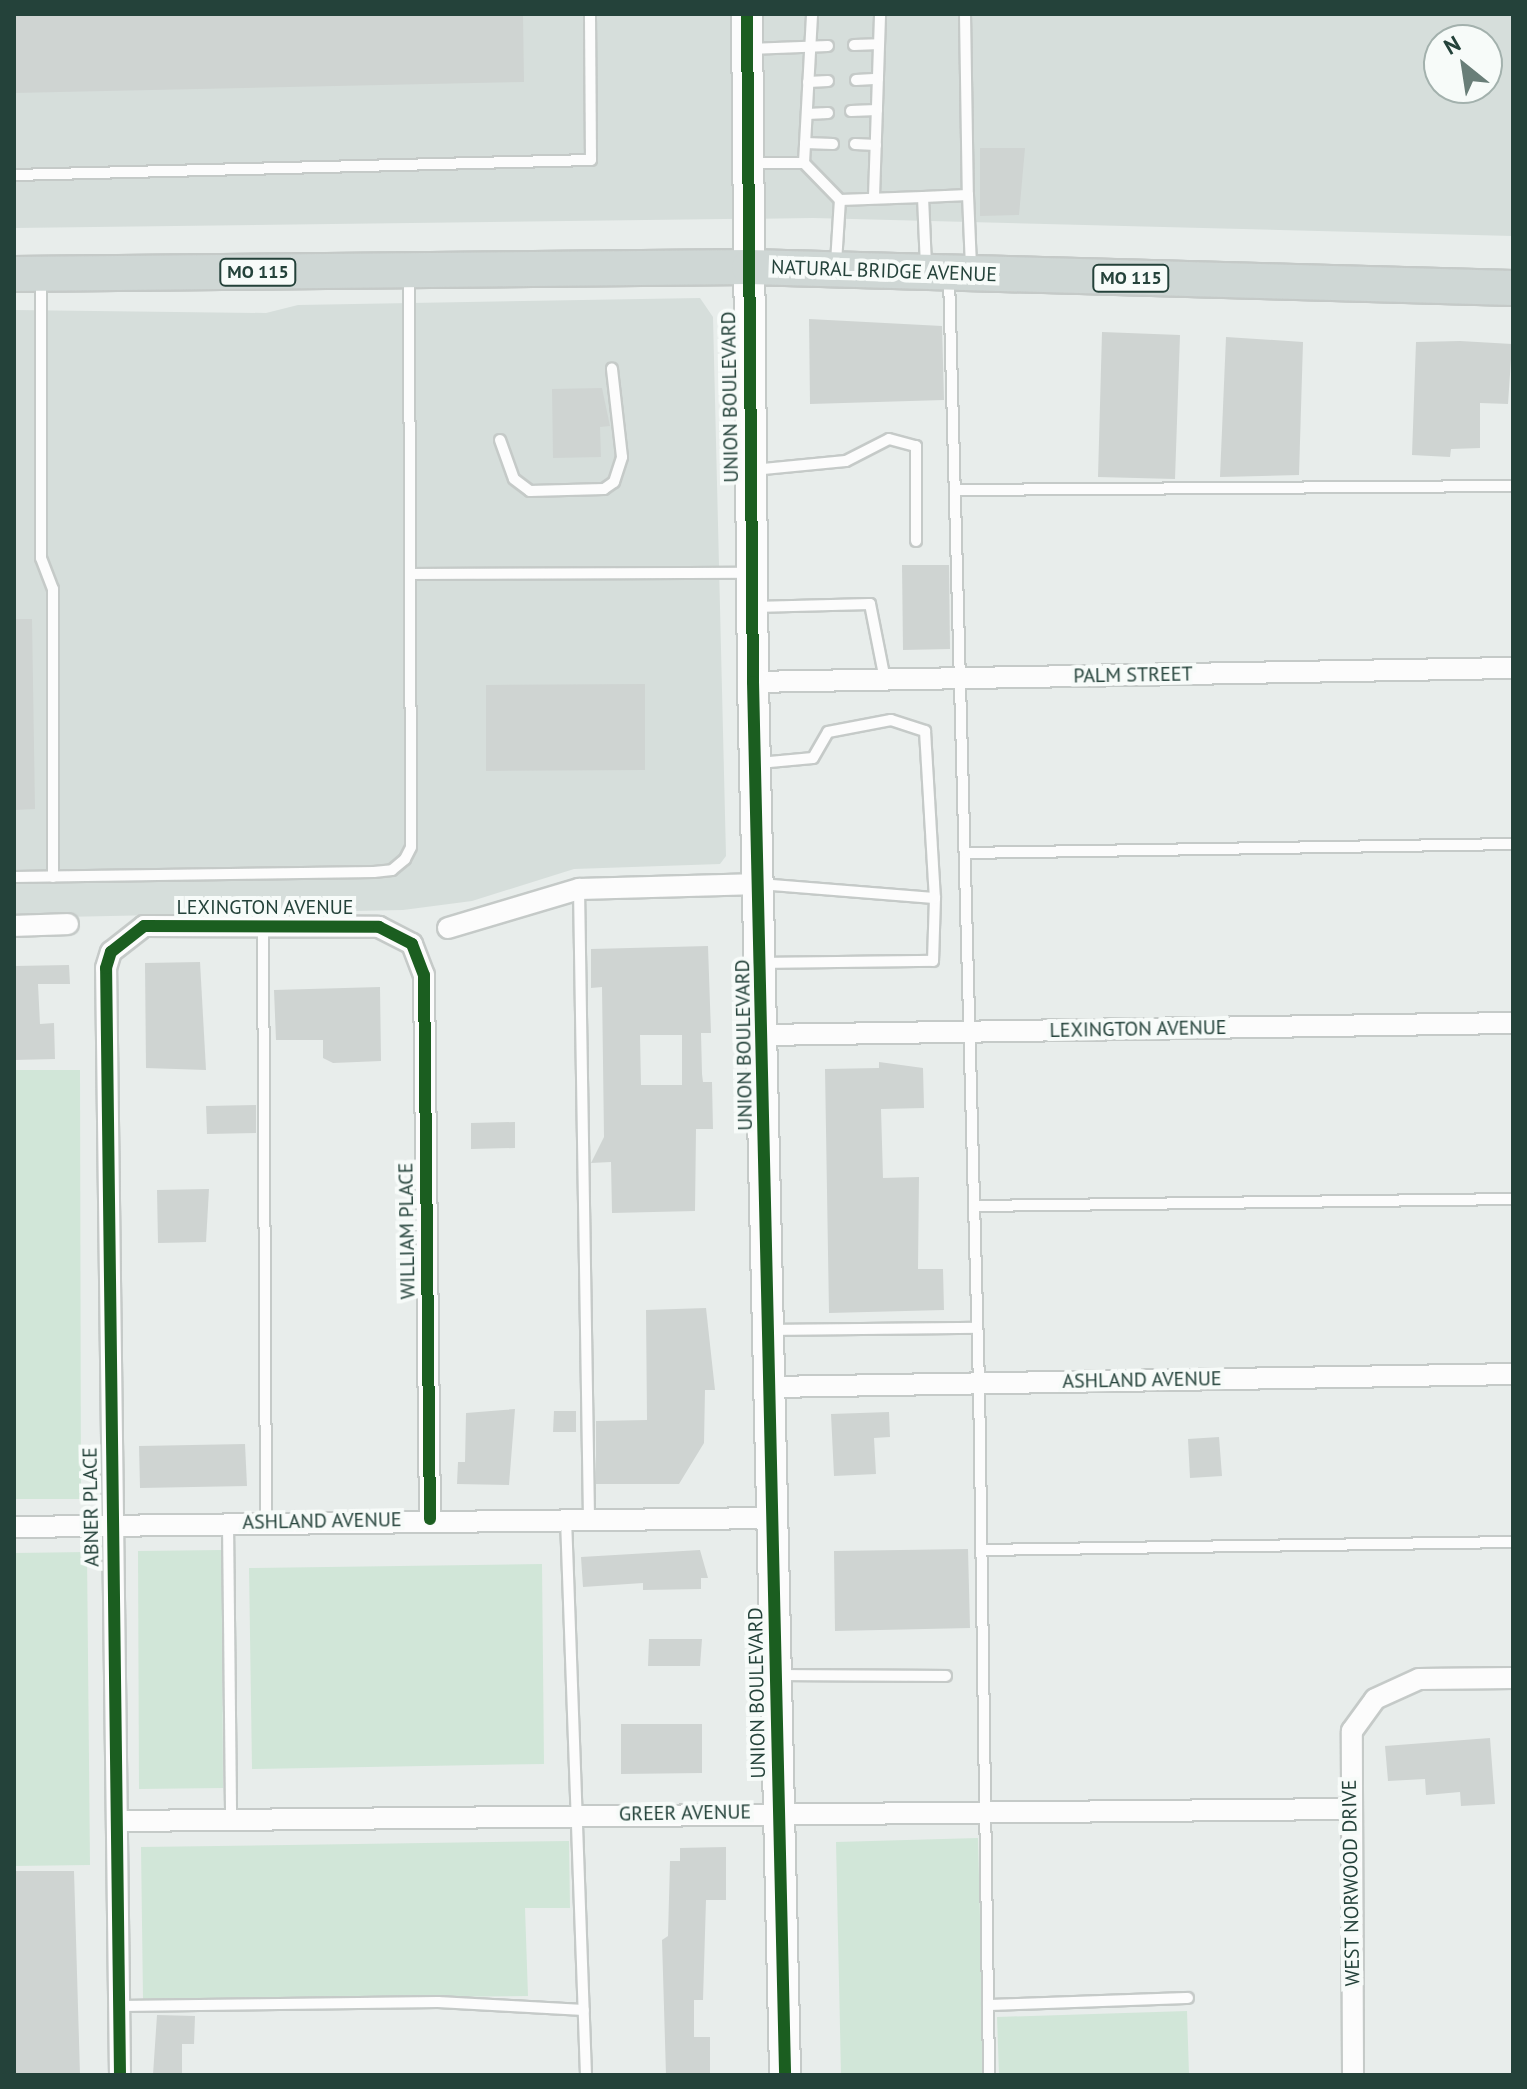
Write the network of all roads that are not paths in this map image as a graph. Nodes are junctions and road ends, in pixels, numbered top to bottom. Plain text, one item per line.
1 (590, 14) edge
2 (747, 14) edge
3 (812, 14) edge
4 (880, 14) edge
5 (965, 14) edge
6 (879, 44) junction
7 (854, 45) dead end
8 (828, 46) dead end
9 (810, 48) junction
10 (747, 49) junction
11 (878, 79) junction
12 (856, 80) dead end
13 (828, 81) dead end
14 (808, 82) junction
15 (877, 110) junction
16 (851, 111) dead end
17 (828, 113) dead end
18 (807, 114) junction
19 (805, 143) junction
20 (833, 144) dead end
21 (855, 144) dead end
22 (876, 145) junction
23 (748, 163) junction
24 (804, 163) junction
25 (14, 175) edge
26 (968, 195) junction
27 (874, 197) junction
28 (923, 197) junction
29 (840, 200) junction
30 (749, 267) junction
31 (835, 270) junction
32 (409, 271) junction
33 (949, 273) junction
34 (27, 274) edge
35 (1513, 288) edge
36 (612, 369) dead end
37 (500, 440) dead end
38 (751, 470) junction
39 (1513, 486) edge
40 (955, 490) junction
41 (916, 541) dead end
42 (752, 573) junction
43 (410, 574) junction
44 (752, 607) junction
45 (1513, 668) edge
46 (961, 678) junction
47 (885, 680) junction
48 (753, 682) junction
49 (756, 764) junction
50 (1513, 844) edge
51 (965, 853) junction
52 (14, 877) edge
53 (53, 877) junction
54 (760, 884) junction
55 (579, 889) junction
56 (935, 898) junction
57 (68, 924) dead end
58 (14, 926) edge
59 (263, 927) junction
60 (448, 928) dead end
61 (120, 943) joint
62 (412, 944) joint
63 (762, 963) junction
64 (1513, 1023) edge
65 (970, 1032) junction
66 (763, 1035) junction
67 (1513, 1199) edge
68 (974, 1206) junction
69 (977, 1328) junction
70 (769, 1330) junction
71 (1513, 1374) edge
72 (979, 1383) junction
73 (771, 1387) junction
74 (773, 1518) junction
75 (430, 1519) junction
76 (566, 1519) junction
77 (589, 1519) junction
78 (228, 1523) junction
79 (266, 1523) junction
80 (111, 1526) junction
81 (14, 1527) edge
82 (1513, 1542) edge
83 (981, 1550) junction
84 (777, 1675) junction
85 (946, 1676) dead end
86 (1513, 1678) edge
87 (1348, 1809) junction
88 (779, 1812) junction
89 (579, 1814) junction
90 (984, 1814) junction
91 (231, 1819) junction
92 (119, 1821) junction
93 (1188, 1998) dead end
94 (988, 2005) junction
95 (120, 2006) junction
96 (584, 2010) junction
97 (120, 2075) edge
98 (586, 2075) edge
99 (785, 2075) edge
100 (989, 2075) edge
101 (1353, 2075) edge

1 - 25 lane
2 - 10 main road, UNION BOULEVARD
3 - 9 lane
4 - 6 lane
5 - 26 lane
6 - 7 lane
6 - 11 lane
8 - 9 lane
9 - 10 lane
9 - 14 lane
10 - 23 main road, UNION BOULEVARD
11 - 12 lane
11 - 15 lane
13 - 14 lane
14 - 18 lane
15 - 16 lane
15 - 22 lane
17 - 18 lane
18 - 19 lane
19 - 20 lane
19 - 24 lane
21 - 22 lane
22 - 27 lane
23 - 24 lane
23 - 30 main road, UNION BOULEVARD
24 - 29 lane
26 - 28 lane
26 - 33 lane
27 - 28 lane
27 - 29 lane
28 - 33 lane
29 - 31 lane
30 - 31 main road, NATURAL BRIDGE AVENUE / MO 115
30 - 32 main road, NATURAL BRIDGE AVENUE / MO 115
30 - 38 main road, UNION BOULEVARD
31 - 33 main road, NATURAL BRIDGE AVENUE / MO 115
32 - 34 main road, NATURAL BRIDGE AVENUE / MO 115
32 - 43 lane
33 - 35 main road, NATURAL BRIDGE AVENUE / MO 115
33 - 40 lane
34 - 53 lane
36 - 37 lane
38 - 41 lane
38 - 42 main road, UNION BOULEVARD
39 - 40 lane
40 - 46 lane
42 - 43 lane
42 - 44 main road, UNION BOULEVARD
43 - 53 lane
44 - 47 lane
44 - 48 main road, UNION BOULEVARD
45 - 46 street, PALM STREET
46 - 47 street, PALM STREET
46 - 51 lane
47 - 48 street, PALM STREET
48 - 49 main road, UNION BOULEVARD
49 - 54 main road, UNION BOULEVARD
49 - 56 lane
50 - 51 lane
51 - 65 lane
52 - 53 lane
54 - 55 street
54 - 56 lane
54 - 63 main road, UNION BOULEVARD
55 - 60 street
55 - 77 lane
56 - 63 lane
57 - 58 street
59 - 61 street, LEXINGTON AVENUE
59 - 62 street, LEXINGTON AVENUE
59 - 79 lane
61 - 80 street, ABNER PLACE
62 - 75 street, WILLIAM PLACE
63 - 66 main road, UNION BOULEVARD
64 - 65 street, LEXINGTON AVENUE
65 - 66 street, LEXINGTON AVENUE
65 - 68 lane
66 - 70 main road, UNION BOULEVARD
67 - 68 lane
68 - 69 lane
69 - 70 lane
69 - 72 lane
70 - 73 main road, UNION BOULEVARD
71 - 72 street, ASHLAND AVENUE
72 - 73 street, ASHLAND AVENUE
72 - 83 lane
73 - 74 main road, UNION BOULEVARD
74 - 77 street, ASHLAND AVENUE
74 - 84 main road, UNION BOULEVARD
75 - 76 street, ASHLAND AVENUE
75 - 79 street, ASHLAND AVENUE
76 - 77 street, ASHLAND AVENUE
76 - 89 lane
78 - 79 street, ASHLAND AVENUE
78 - 80 street, ASHLAND AVENUE
78 - 91 lane
80 - 81 street, ASHLAND AVENUE
80 - 92 street, ABNER PLACE
82 - 83 lane
83 - 90 lane
84 - 85 lane
84 - 88 main road, UNION BOULEVARD
86 - 87 street, WEST NORWOOD DRIVE
87 - 90 street, GREER AVENUE
87 - 101 street, WEST NORWOOD DRIVE
88 - 89 street, GREER AVENUE
88 - 90 street, GREER AVENUE
88 - 99 main road, UNION BOULEVARD
89 - 91 street, GREER AVENUE
89 - 96 lane
90 - 94 lane
91 - 92 street, GREER AVENUE
92 - 95 street, ABNER PLACE
93 - 94 lane
94 - 100 lane
95 - 96 lane
95 - 97 street, ABNER PLACE
96 - 98 lane

